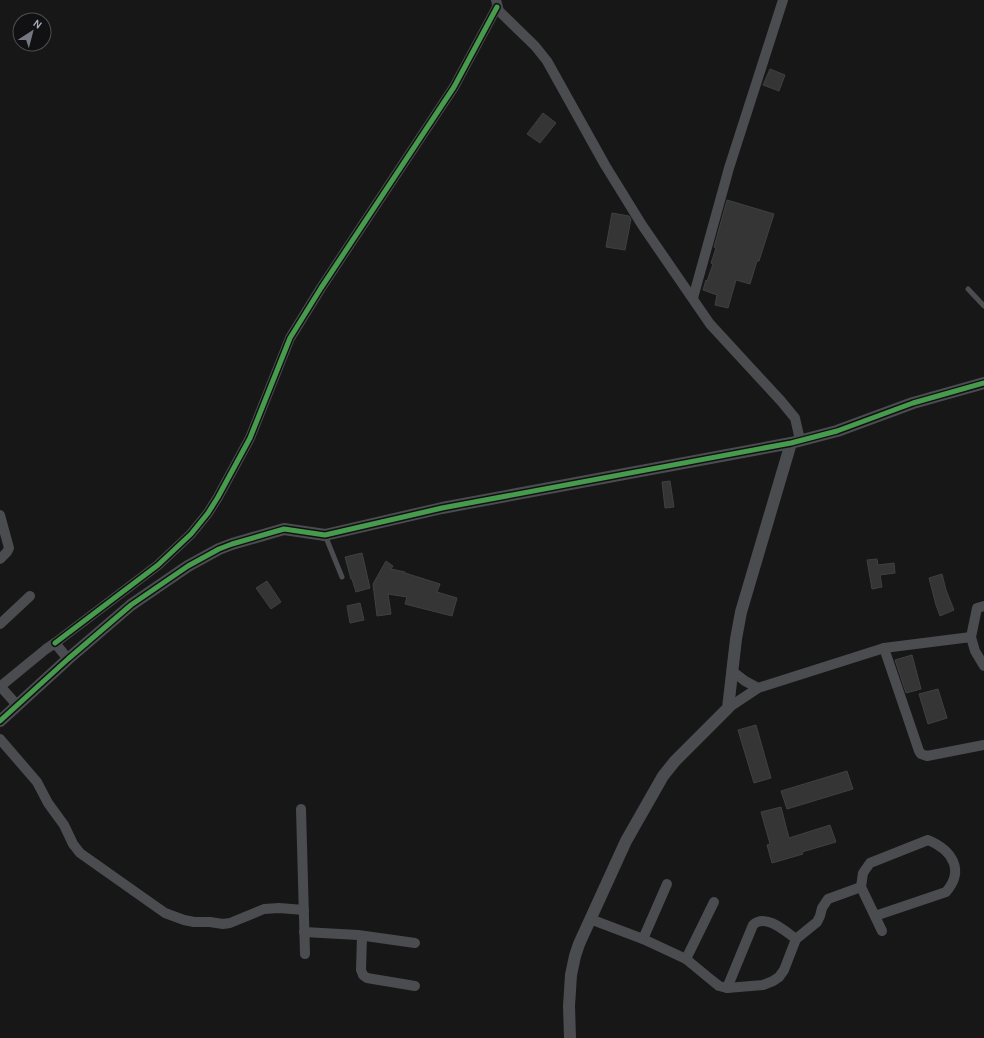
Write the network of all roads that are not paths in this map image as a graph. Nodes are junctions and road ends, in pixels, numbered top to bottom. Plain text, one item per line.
1 (783, 0) edge
2 (496, 4) edge
3 (968, 288) dead end
4 (693, 298) junction
5 (984, 306) edge
6 (984, 383) edge
7 (796, 442) junction
8 (0, 515) edge
9 (325, 535) junction
10 (0, 559) edge
11 (342, 577) dead end
12 (30, 596) dead end
13 (984, 606) edge
14 (0, 624) edge
15 (971, 637) junction
16 (55, 643) junction
17 (884, 648) junction
18 (68, 659) junction
19 (984, 666) edge
20 (732, 671) junction
21 (0, 686) edge
22 (758, 688) junction
23 (17, 705) junction
24 (728, 708) junction
25 (0, 721) edge
26 (0, 739) edge
27 (984, 745) edge
28 (301, 809) dead end
29 (667, 884) dead end
30 (861, 887) junction
31 (714, 902) dead end
32 (304, 910) junction
33 (875, 916) junction
34 (590, 919) junction
35 (882, 931) dead end
36 (304, 932) junction
37 (362, 936) junction
38 (796, 938) junction
39 (643, 939) junction
40 (415, 943) dead end
41 (305, 954) dead end
42 (686, 959) junction
43 (415, 986) dead end
44 (727, 988) junction
45 (570, 1038) edge

1 - 4 street
2 - 4 street
2 - 16 street
3 - 5 lane
4 - 7 street
6 - 7 street
7 - 9 street
7 - 20 street
8 - 10 street
9 - 11 lane
9 - 18 street
12 - 14 street
13 - 15 street
15 - 17 street
15 - 19 street
16 - 18 street
16 - 21 street
17 - 22 street
17 - 27 street
18 - 23 street
20 - 22 street
20 - 24 street
21 - 23 street
22 - 24 street
23 - 25 street
24 - 34 street
26 - 32 street
28 - 32 street
29 - 39 street
30 - 33 street
30 - 33 street
30 - 38 street
31 - 42 street
32 - 36 street
33 - 35 street
34 - 39 street
34 - 45 street
36 - 37 street
36 - 41 street
37 - 40 street
37 - 43 street
38 - 44 street
38 - 44 street
39 - 42 street
42 - 44 street

